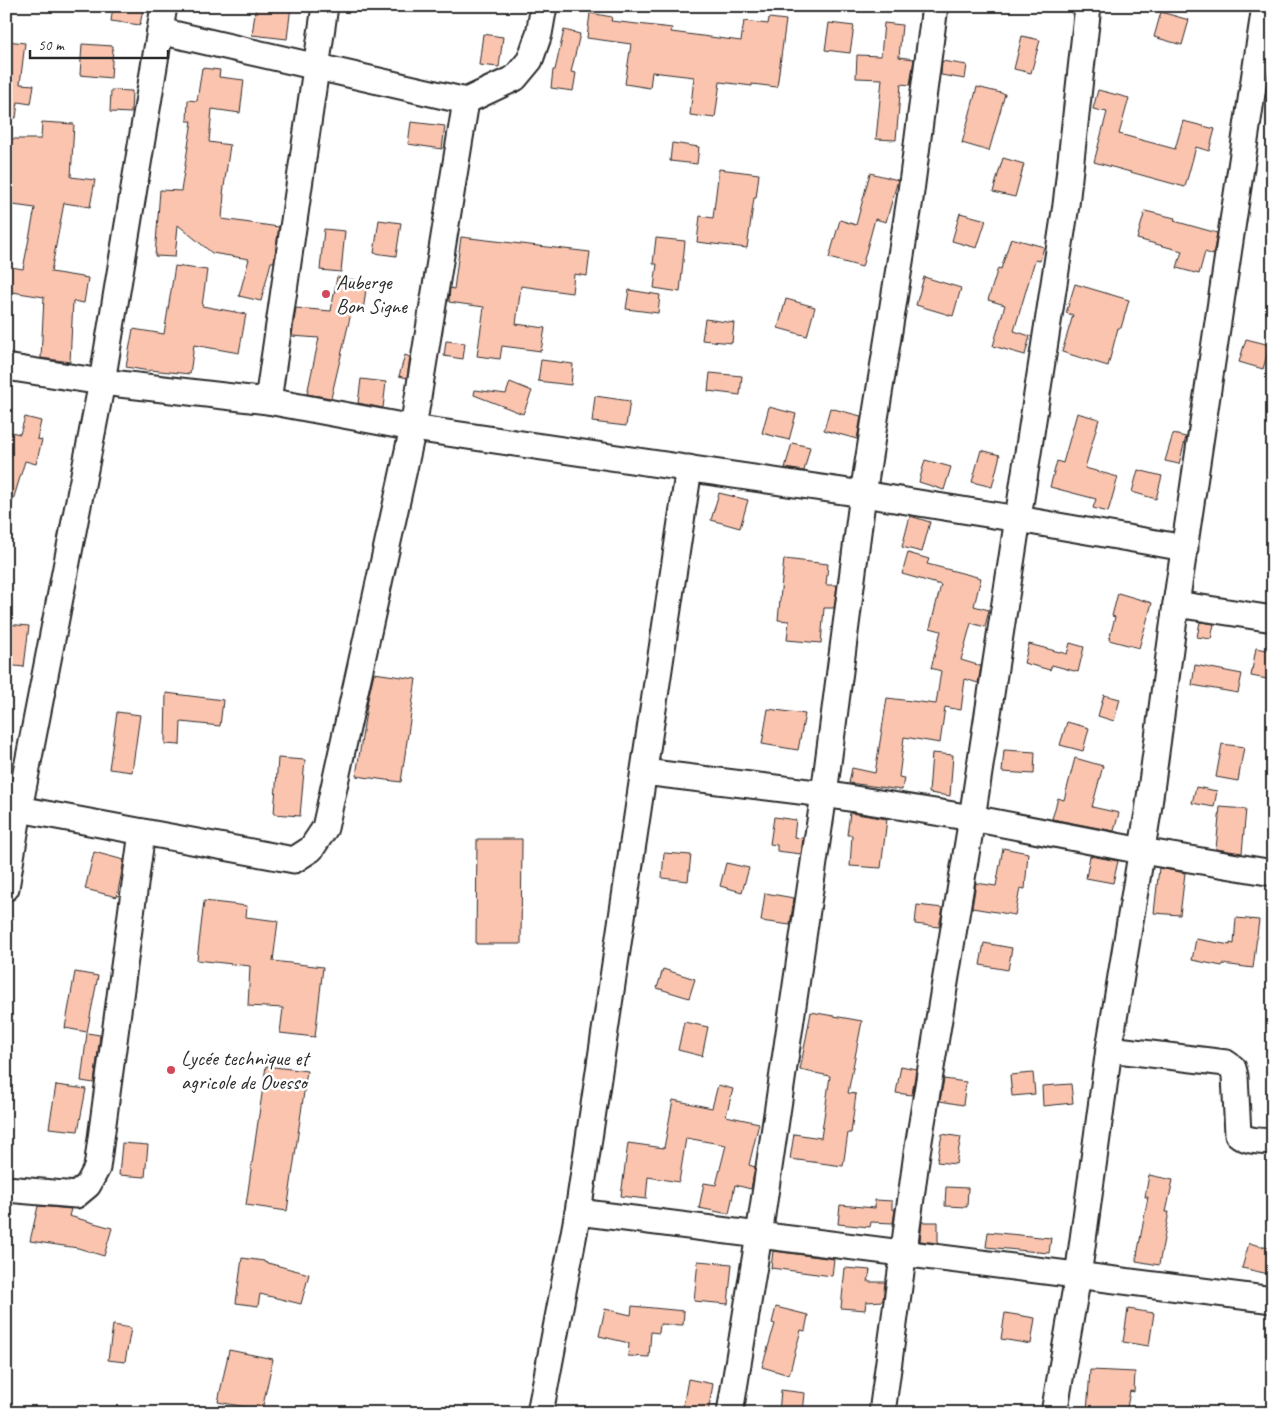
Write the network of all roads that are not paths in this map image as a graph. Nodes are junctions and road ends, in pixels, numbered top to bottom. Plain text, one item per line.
1 (164, 6) edge
2 (325, 6) edge
3 (544, 6) edge
4 (935, 6) edge
5 (1088, 6) edge
6 (1265, 6) edge
7 (160, 31) junction
8 (316, 66) junction
9 (466, 101) junction
10 (6, 367) edge
11 (102, 382) junction
12 (268, 401) junction
13 (413, 428) junction
14 (690, 468) junction
15 (864, 494) junction
16 (1018, 519) junction
17 (1185, 548) junction
18 (1176, 604) junction
19 (1273, 619) edge
20 (644, 772) junction
21 (824, 794) junction
22 (13, 808) edge
23 (972, 818) junction
24 (142, 832) junction
25 (1142, 851) junction
26 (1273, 873) edge
27 (6, 888) edge
28 (1109, 1049) junction
29 (1273, 1142) edge
30 (6, 1189) edge
31 (578, 1212) junction
32 (759, 1235) junction
33 (903, 1254) junction
34 (1078, 1276) junction
35 (1273, 1300) edge
36 (540, 1413) edge
37 (730, 1413) edge
38 (882, 1413) edge
39 (1054, 1413) edge

1 - 7 street
2 - 8 street
3 - 9 street
4 - 15 street
5 - 16 street
6 - 17 street
7 - 8 street
7 - 11 street
8 - 9 street
8 - 12 street
9 - 13 street
10 - 11 street
11 - 12 street
11 - 22 street
12 - 13 street
13 - 14 street
13 - 24 street
14 - 15 street
14 - 20 street
15 - 16 street
15 - 21 street
16 - 17 street
16 - 23 street
17 - 18 street
18 - 19 street
18 - 25 street
20 - 21 street
20 - 31 street
21 - 23 street
21 - 32 street
22 - 24 street
22 - 27 street
23 - 25 street
23 - 33 street
24 - 30 street
25 - 26 street
25 - 28 street
28 - 29 street
28 - 34 street
31 - 32 street
31 - 36 street
32 - 33 street
32 - 37 street
33 - 34 street
33 - 38 street
34 - 35 street
34 - 39 street

